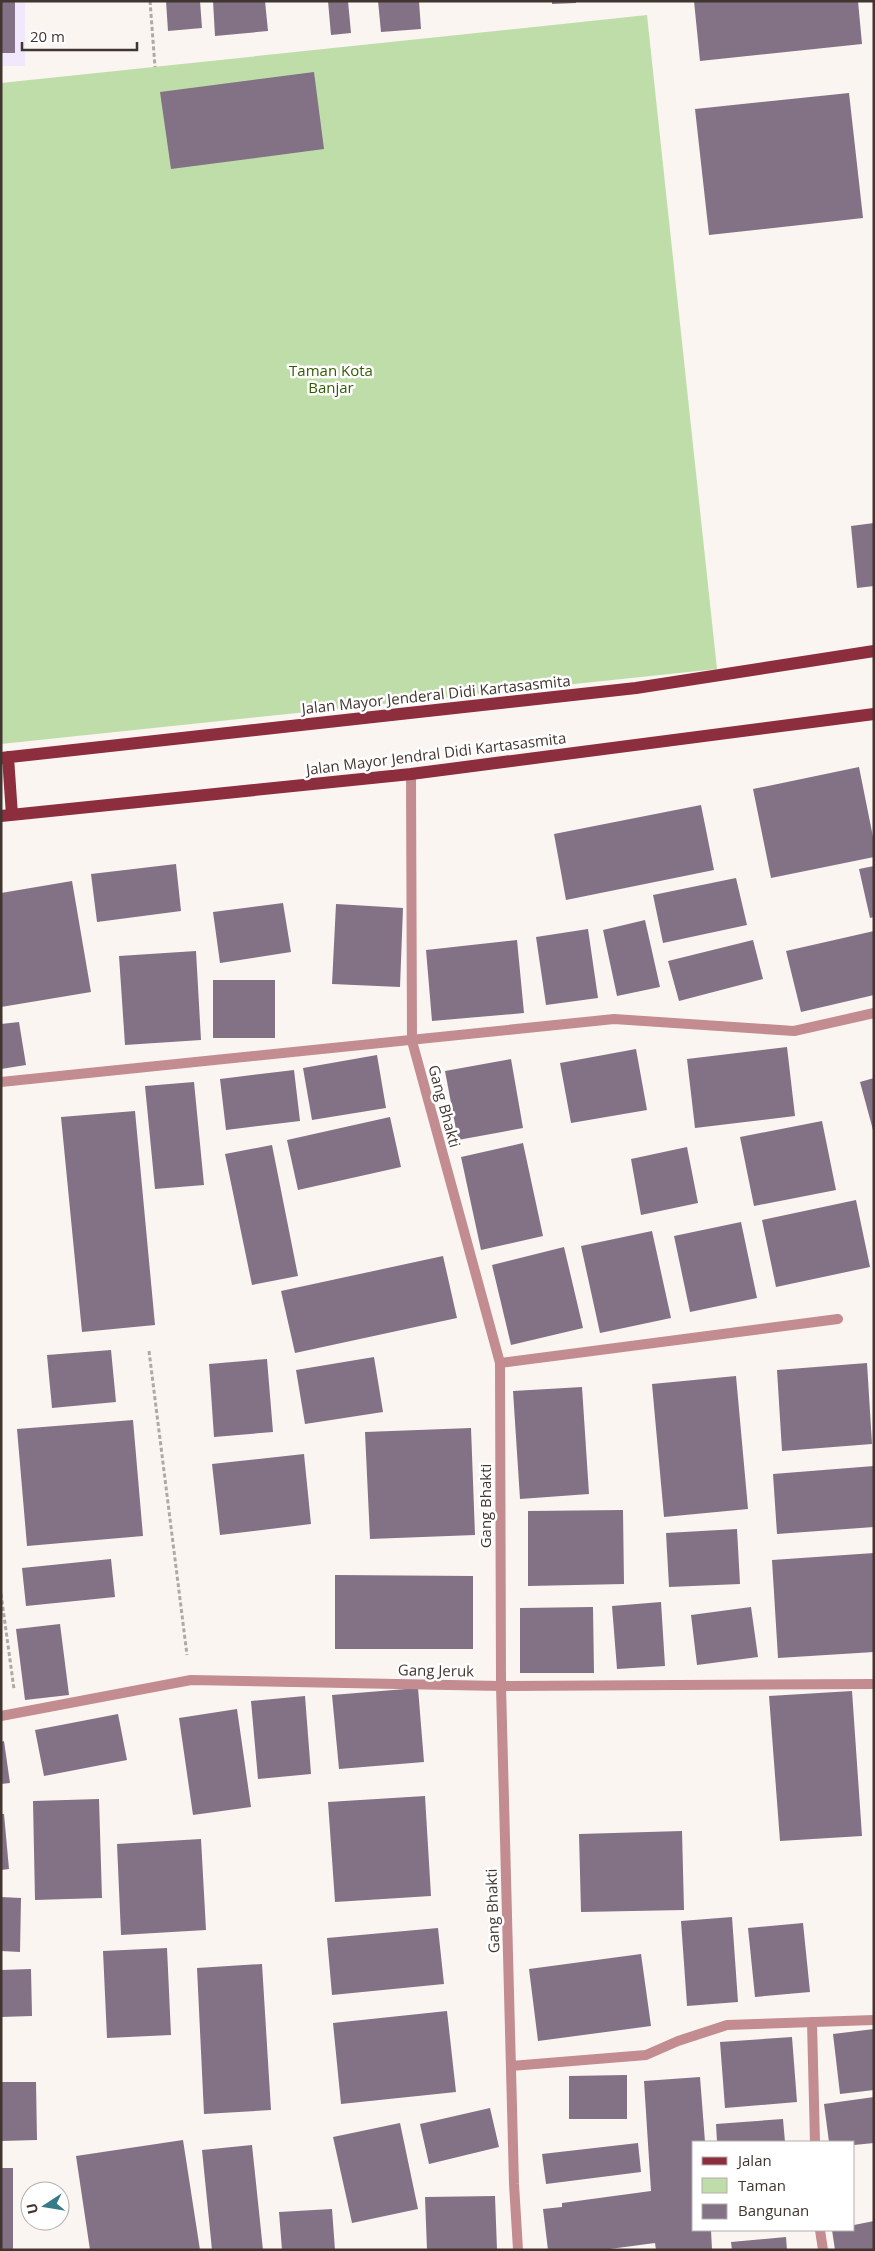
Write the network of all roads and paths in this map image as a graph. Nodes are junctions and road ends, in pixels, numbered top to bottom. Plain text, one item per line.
1 (150, 1) edge
2 (155, 66) dead end
3 (874, 651) edge
4 (874, 714) edge
5 (4, 757) edge
6 (411, 774) junction
7 (7, 816) edge
8 (874, 1013) edge
9 (412, 1041) junction
10 (1, 1082) edge
11 (838, 1319) dead end
12 (149, 1351) dead end
13 (500, 1363) junction
14 (1, 1594) edge
15 (191, 1680) junction
16 (874, 1684) edge
17 (501, 1686) junction
18 (18, 1714) junction
19 (1, 1716) edge
20 (874, 2020) edge
21 (812, 2022) junction
22 (511, 2066) junction
23 (814, 2141) edge
24 (820, 2231) edge
25 (518, 2250) edge
26 (823, 2250) edge

1 - 2 path
3 - 5 main road, Jalan Mayor Jenderal Didi Kartasasmita
4 - 6 main road, Jalan Mayor Jendral Didi Kartasasmita
5 - 7 main road
6 - 7 main road, Jalan Mayor Jendral Didi Kartasasmita
6 - 9 street, Gang Bhakti
8 - 9 street
9 - 10 street
9 - 13 street, Gang Bhakti
11 - 13 street
12 - 15 path
13 - 17 street, Gang Bhakti
14 - 18 path
15 - 17 street, Gang Jeruk
15 - 18 street, Gang Jeruk
16 - 17 street, Gang Jeruk
17 - 22 street, Gang Bhakti
18 - 19 street, Gang Jeruk
20 - 21 street
21 - 22 street
21 - 23 street
22 - 25 street, Gang Bhakti
24 - 26 street

